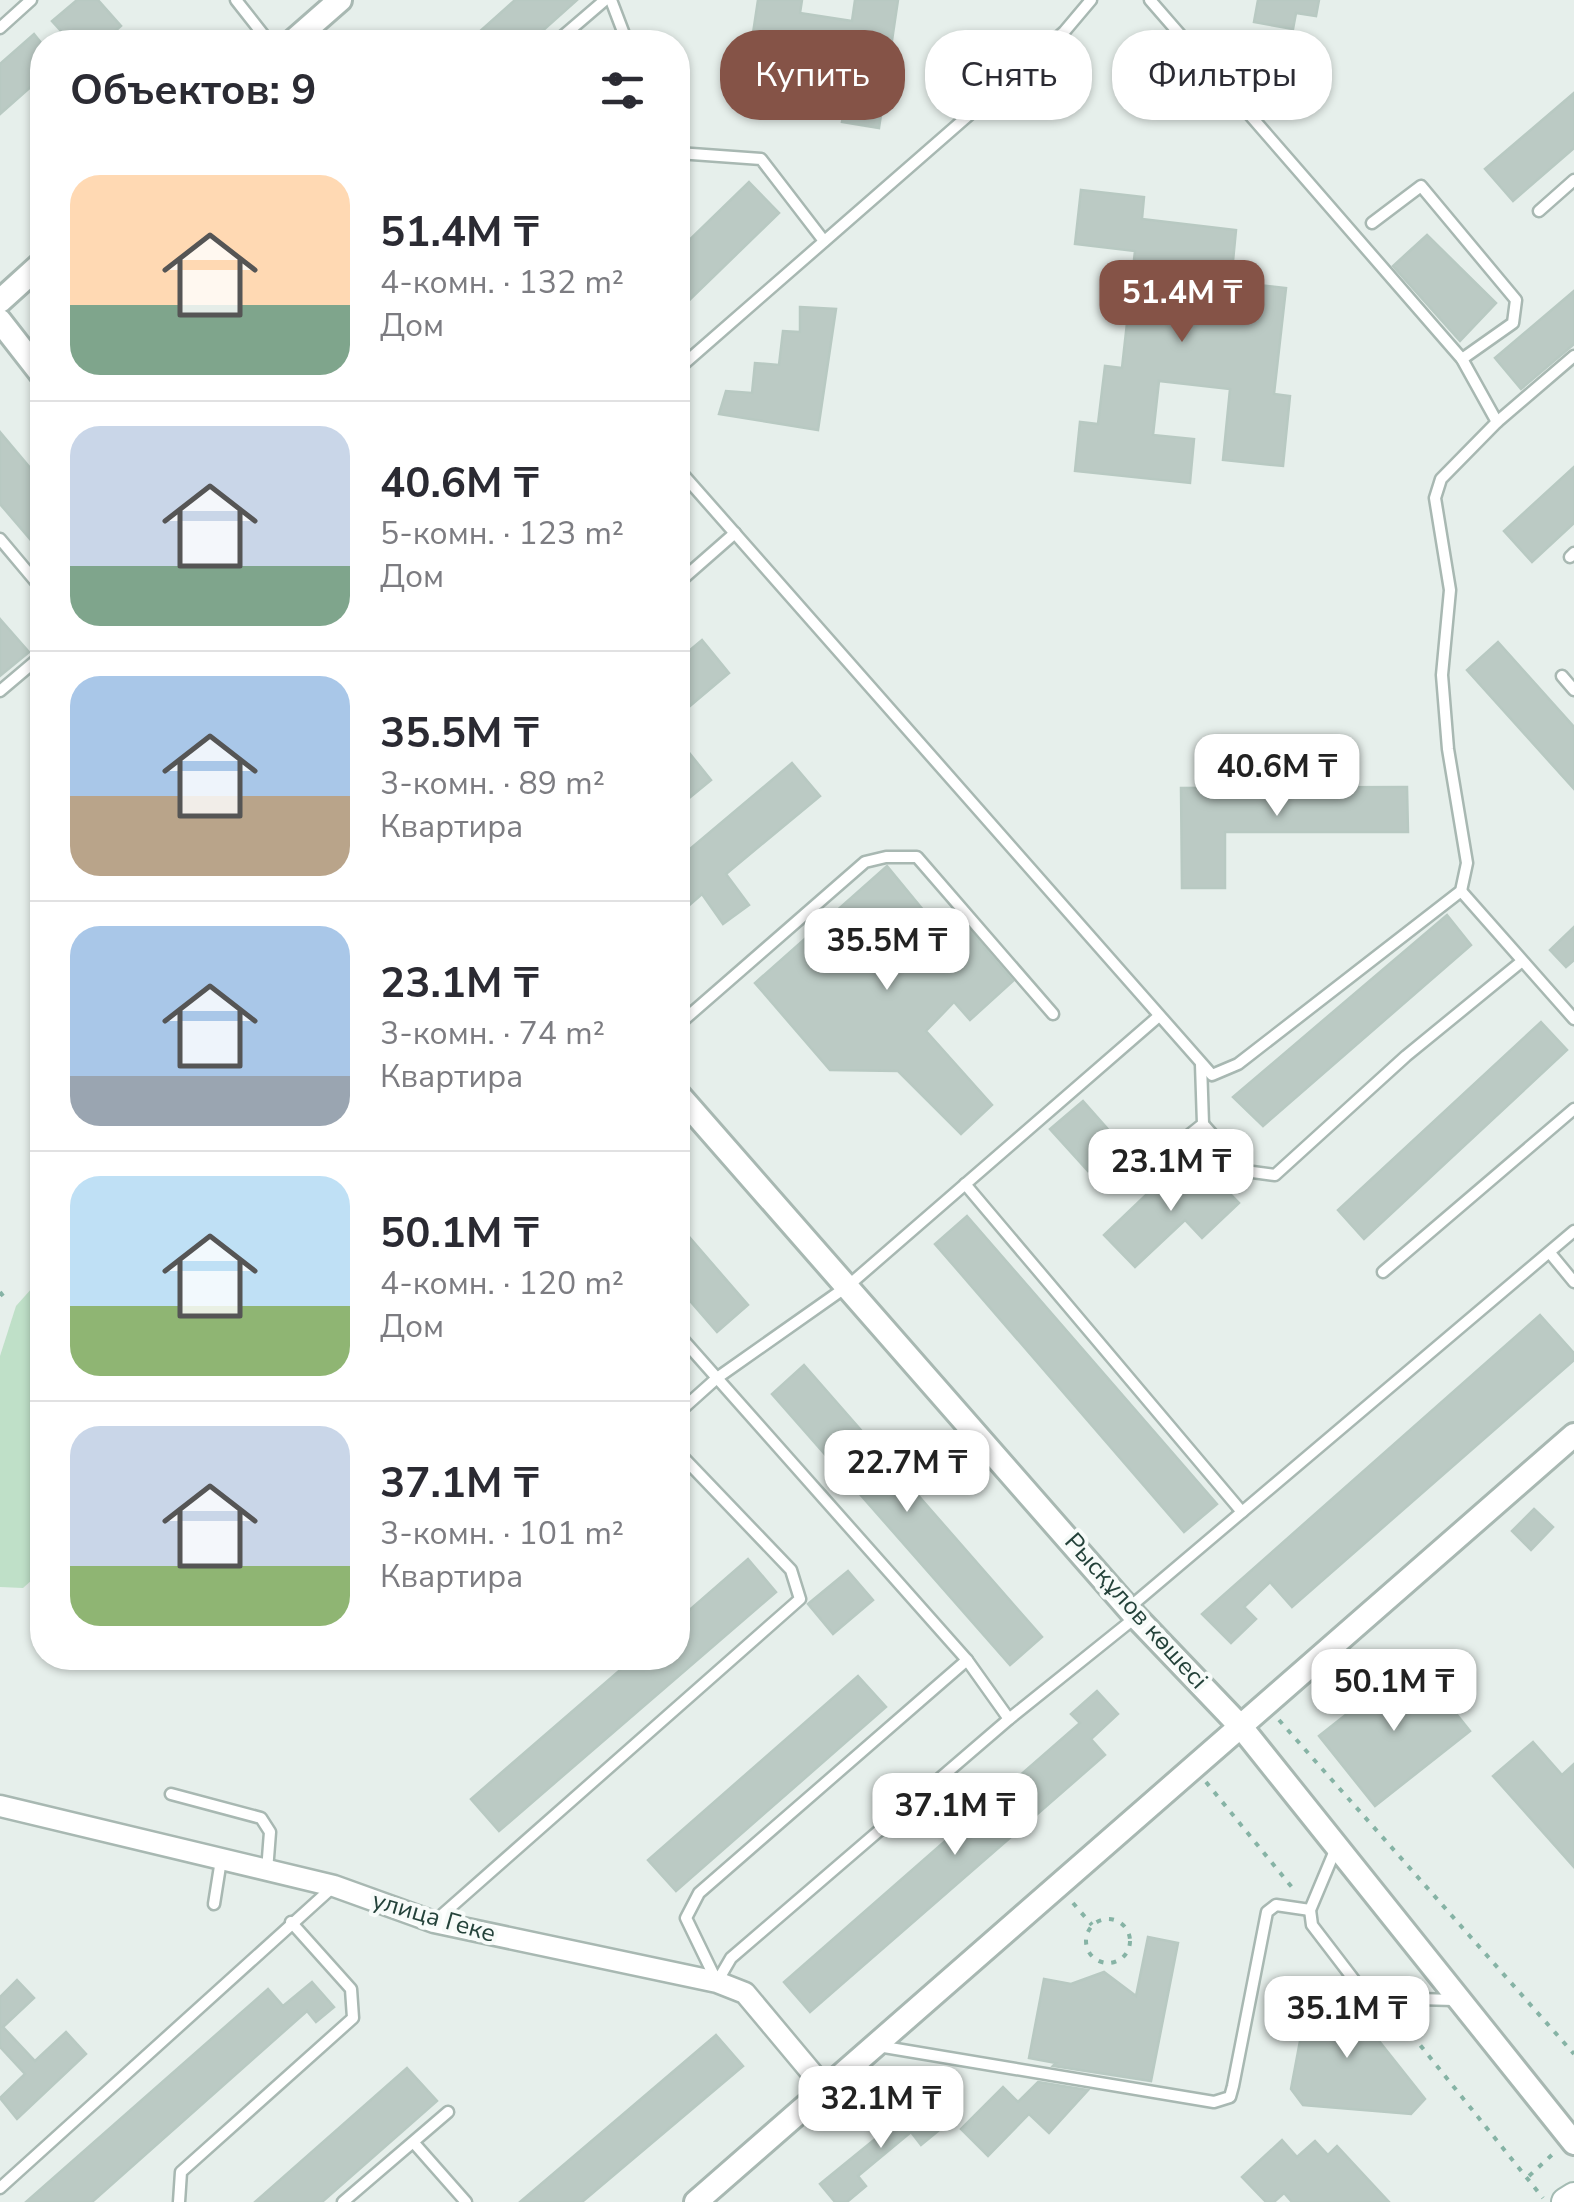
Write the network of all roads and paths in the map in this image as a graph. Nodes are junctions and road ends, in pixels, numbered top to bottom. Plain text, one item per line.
1 (31, 0) edge
2 (236, 0) edge
3 (340, 0) edge
4 (1091, 0) edge
5 (1150, 0) edge
6 (601, 2) edge
7 (0, 28) edge
8 (260, 30) edge
9 (306, 30) edge
10 (570, 30) edge
11 (619, 30) edge
12 (690, 154) edge
13 (1574, 180) edge
14 (1539, 211) dead end
15 (1372, 224) dead end
16 (824, 241) junction
17 (30, 274) edge
18 (0, 301) edge
19 (0, 321) edge
20 (1574, 356) edge
21 (690, 358) edge
22 (1462, 358) junction
23 (30, 360) edge
24 (1497, 422) junction
25 (690, 482) edge
26 (735, 534) junction
27 (0, 539) edge
28 (690, 573) edge
29 (30, 575) edge
30 (30, 666) edge
31 (1562, 676) dead end
32 (1574, 690) edge
33 (0, 691) edge
34 (1461, 891) junction
35 (1521, 962) junction
36 (690, 1014) edge
37 (1053, 1014) dead end
38 (1160, 1016) junction
39 (1574, 1020) edge
40 (1201, 1063) junction
41 (690, 1107) edge
42 (1574, 1109) edge
43 (1203, 1124) junction
44 (1158, 1160) dead end
45 (966, 1184) junction
46 (1574, 1231) edge
47 (1550, 1253) junction
48 (1383, 1272) dead end
49 (1574, 1282) edge
50 (849, 1286) junction
51 (0, 1292) edge
52 (7, 1302) dead end
53 (690, 1348) edge
54 (717, 1378) junction
55 (690, 1403) edge
56 (1574, 1434) edge
57 (690, 1465) edge
58 (1242, 1512) junction
59 (1133, 1611) junction
60 (967, 1660) junction
61 (1265, 1704) junction
62 (1008, 1719) junction
63 (1242, 1728) junction
64 (170, 1794) dead end
65 (0, 1806) edge
66 (1336, 1847) junction
67 (220, 1860) junction
68 (267, 1872) junction
69 (334, 1886) junction
70 (1060, 1888) junction
71 (214, 1904) dead end
72 (1310, 1910) junction
73 (291, 1922) junction
74 (434, 1922) junction
75 (1092, 1925) junction
76 (717, 1982) junction
77 (1457, 2000) junction
78 (877, 2046) junction
79 (1574, 2054) edge
80 (1456, 2088) dead end
81 (827, 2091) junction
82 (448, 2112) dead end
83 (1571, 2141) edge
84 (414, 2143) junction
85 (1529, 2176) junction
86 (0, 2188) edge
87 (1574, 2196) edge
88 (179, 2202) edge
89 (344, 2202) edge
90 (466, 2202) edge
91 (696, 2202) edge
92 (1546, 2202) edge
93 (1566, 2202) edge

1 - 7 lane
2 - 8 lane
3 - 9 street
4 - 16 lane
5 - 22 lane
6 - 10 lane
6 - 11 lane
12 - 16 lane
13 - 14 lane
15 - 22 lane
16 - 21 lane
17 - 18 street
19 - 23 street
20 - 24 lane
22 - 24 lane
24 - 34 lane
25 - 26 lane
26 - 28 lane
26 - 38 lane
27 - 29 lane
30 - 33 lane
31 - 32 lane
34 - 35 lane
34 - 40 lane
35 - 39 lane
35 - 43 lane
36 - 37 lane
38 - 40 lane
38 - 45 lane
40 - 43 lane
41 - 50 street, Рысқұлов көшесі
42 - 48 lane
43 - 44 lane
45 - 50 lane
45 - 58 lane
46 - 47 lane
47 - 49 lane
47 - 58 lane
50 - 54 lane
50 - 59 street, Рысқұлов көшесі
51 - 52 path
53 - 54 lane
54 - 55 lane
54 - 60 lane
56 - 61 street
57 - 74 lane
58 - 59 lane
59 - 62 lane
59 - 63 street, Рысқұлов көшесі
60 - 62 lane
60 - 76 lane
61 - 63 street
61 - 79 path
62 - 76 lane
63 - 66 street, Рысқұлов көшесі
63 - 70 street
64 - 68 lane
65 - 67 street, улица Геке
66 - 72 lane
66 - 77 street, Рысқұлов көшесі
67 - 68 street, улица Геке
67 - 71 lane
68 - 69 street, улица Геке
69 - 73 lane
69 - 74 street, улица Геке
70 - 75 path
70 - 78 street
72 - 77 lane
72 - 78 lane
73 - 86 lane
73 - 88 lane
74 - 76 street, улица Геке
75 - 75 path
76 - 81 street, улица Геке
77 - 83 street, Рысқұлов көшесі
78 - 81 street
80 - 85 path
81 - 91 street
82 - 84 lane
83 - 85 path
84 - 89 lane
84 - 90 lane
85 - 92 path
87 - 93 main road

